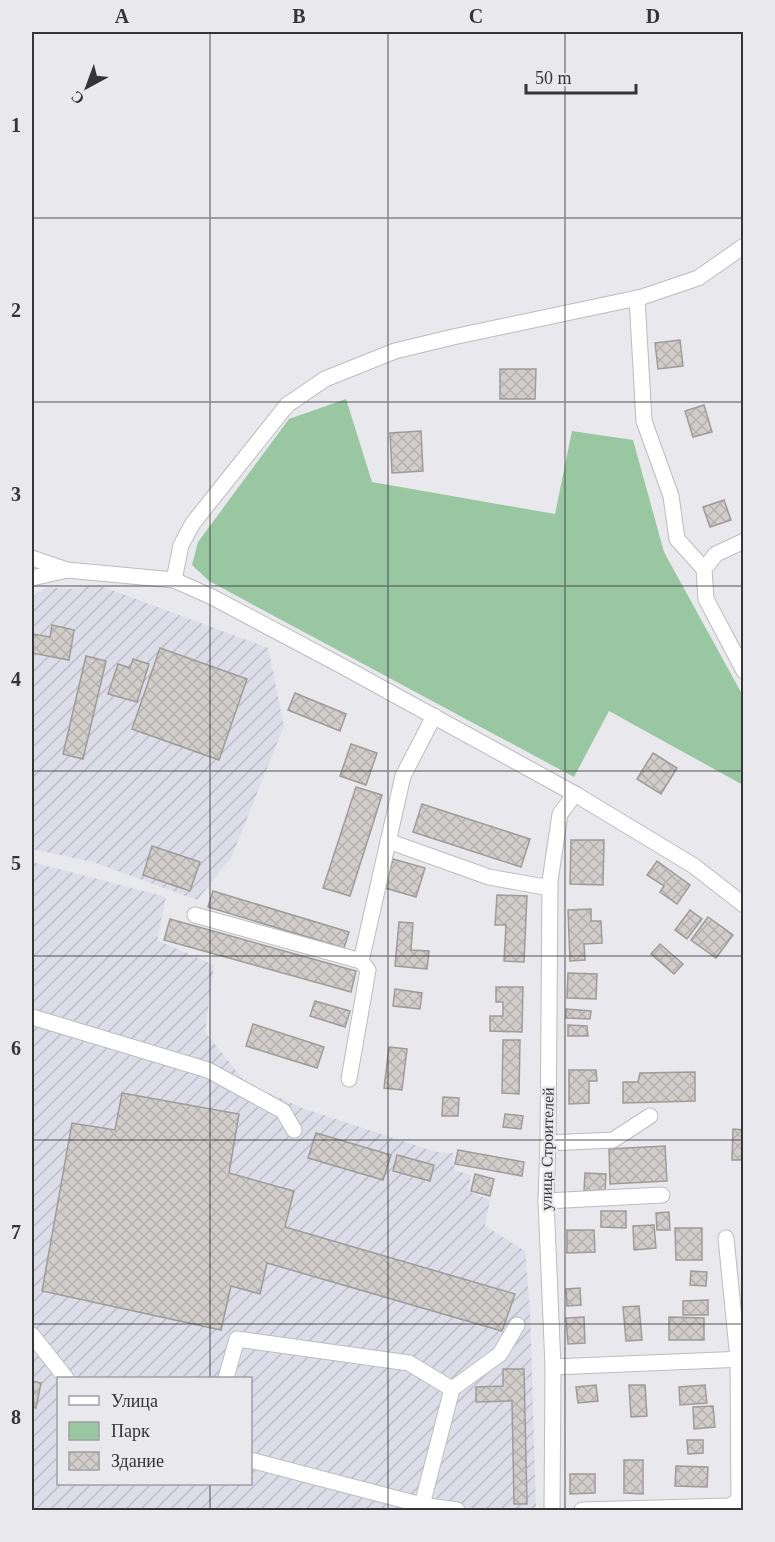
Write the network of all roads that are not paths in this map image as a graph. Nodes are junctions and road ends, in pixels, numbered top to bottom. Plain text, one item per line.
1 (744, 246) edge
2 (637, 298) junction
3 (744, 541) edge
4 (32, 558) edge
5 (704, 569) junction
6 (67, 570) junction
7 (32, 578) edge
8 (174, 580) junction
9 (739, 653) edge
10 (744, 671) edge
11 (434, 716) junction
12 (575, 794) junction
13 (388, 841) junction
14 (550, 888) junction
15 (744, 905) edge
16 (195, 915) dead end
17 (361, 961) junction
18 (32, 1017) edge
19 (349, 1079) dead end
20 (650, 1116) dead end
21 (294, 1130) dead end
22 (548, 1143) junction
23 (662, 1195) dead end
24 (546, 1201) junction
25 (726, 1238) dead end
26 (517, 1325) dead end
27 (32, 1335) edge
28 (741, 1359) edge
29 (553, 1367) junction
30 (65, 1377) edge
31 (226, 1377) edge
32 (452, 1389) junction
33 (252, 1461) edge
34 (740, 1504) edge
35 (421, 1508) edge
36 (457, 1510) edge
37 (552, 1510) edge
38 (582, 1510) edge

1 - 2 street
2 - 5 street
2 - 8 street
3 - 5 street
4 - 6 street
5 - 9 street
6 - 7 street
6 - 8 street
8 - 11 street
9 - 10 street
11 - 12 street
11 - 13 street
12 - 14 street, улица Строителей
12 - 15 street
13 - 14 street
13 - 17 street
14 - 22 street, улица Строителей
16 - 17 street
17 - 19 street
18 - 21 street
20 - 22 street
22 - 24 street, улица Строителей
23 - 24 street
24 - 29 street, улица Строителей
25 - 28 street
26 - 32 street
27 - 30 street
28 - 29 street
28 - 34 street
29 - 37 street, улица Строителей
31 - 32 street
32 - 35 street
33 - 35 street
34 - 38 street
35 - 36 street

